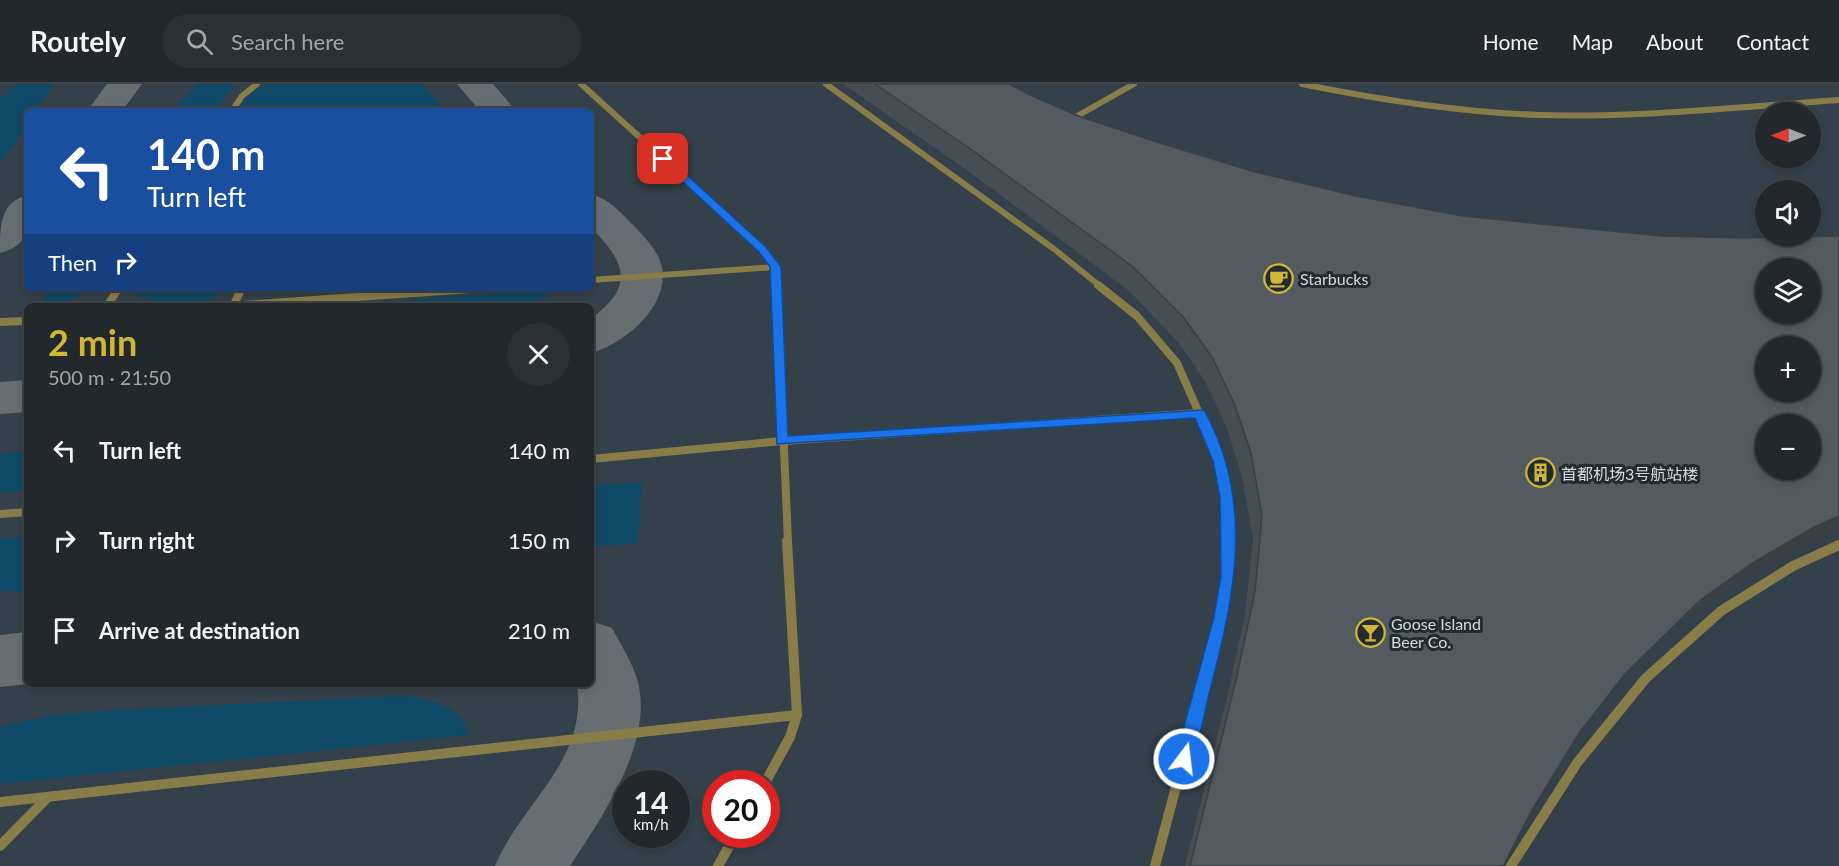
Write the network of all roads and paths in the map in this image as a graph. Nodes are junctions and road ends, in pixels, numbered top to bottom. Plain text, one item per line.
1 (257, 84) edge
2 (581, 84) edge
3 (826, 84) edge
4 (1134, 84) edge
5 (1302, 84) edge
6 (1839, 100) edge
7 (234, 108) edge
8 (1060, 116) edge
9 (1070, 120) junction
10 (1077, 123) edge
11 (776, 267) junction
12 (594, 280) edge
13 (422, 291) edge
14 (269, 303) edge
15 (24, 321) edge
16 (0, 322) edge
17 (1200, 413) junction
18 (782, 441) junction
19 (594, 459) edge
20 (24, 512) edge
21 (0, 514) edge
22 (1839, 545) edge
23 (797, 715) junction
24 (772, 770) edge
25 (49, 797) junction
26 (0, 802) edge
27 (0, 846) edge
28 (728, 848) edge
29 (718, 866) edge
30 (1155, 866) edge
31 (1511, 866) edge

1 - 7 lane
2 - 11 lane
3 - 17 lane
4 - 9 lane
5 - 6 lane
8 - 9 lane
9 - 10 lane
11 - 12 lane
11 - 18 lane
13 - 14 lane
15 - 16 lane
17 - 18 lane
17 - 30 lane
18 - 19 lane
18 - 23 lane
20 - 21 lane
22 - 31 lane
23 - 24 lane
23 - 25 lane
25 - 26 lane
25 - 27 lane
28 - 29 lane

